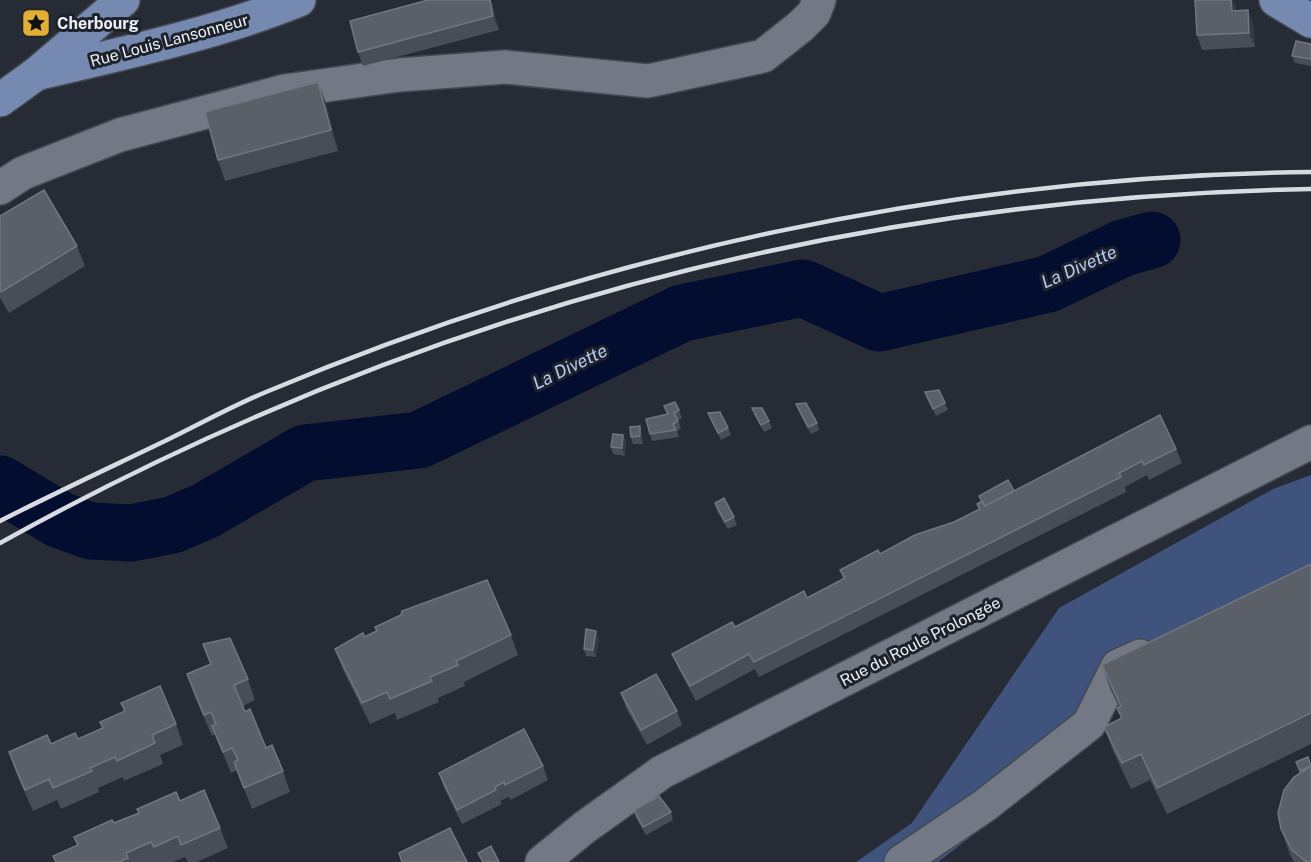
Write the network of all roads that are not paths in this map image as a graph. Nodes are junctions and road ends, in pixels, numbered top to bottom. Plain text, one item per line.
1 (123, 0) edge
2 (299, 0) edge
3 (819, 0) edge
4 (1276, 0) edge
5 (1311, 21) edge
6 (36, 74) junction
7 (0, 100) edge
8 (0, 188) edge
9 (1311, 442) edge
10 (1172, 642) edge
11 (542, 862) edge
12 (901, 862) edge

1 - 6 main road
2 - 6 main road, Rue Louis Lansonneur
3 - 8 street
4 - 5 main road
6 - 7 main road
9 - 11 street, Rue du Roule Prolongée
10 - 12 street

